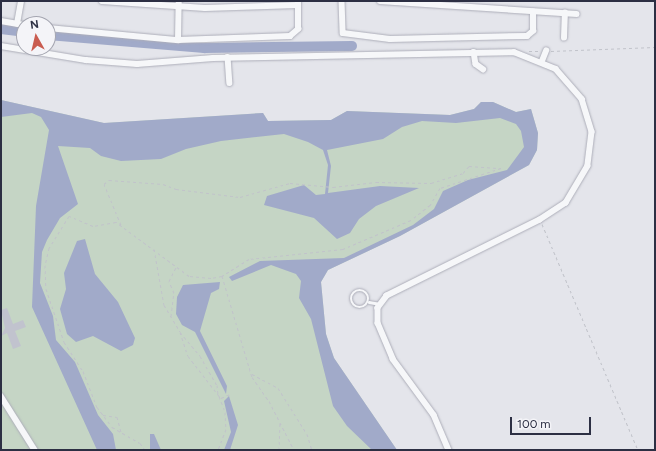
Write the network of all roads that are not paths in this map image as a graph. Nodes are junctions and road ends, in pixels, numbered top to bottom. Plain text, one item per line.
1 (21, 1) edge
2 (102, 1) edge
3 (342, 1) edge
4 (380, 1) edge
5 (297, 3) edge
6 (179, 4) edge
7 (474, 4) edge
8 (533, 12) junction
9 (565, 13) junction
10 (577, 14) dead end
11 (18, 16) edge
12 (1, 21) edge
13 (16, 24) edge
14 (56, 29) edge
15 (564, 38) dead end
16 (178, 40) junction
17 (3, 47) edge
18 (546, 51) road end
19 (474, 52) junction
20 (228, 57) junction
21 (542, 61) junction
22 (483, 69) dead end
23 (230, 83) dead end
24 (368, 302) junction
25 (380, 304) junction
26 (1, 396) edge
27 (35, 450) edge
28 (449, 450) edge

1 - 11 street
2 - 6 street
3 - 8 street
4 - 7 street
5 - 6 street
5 - 16 street
6 - 16 street
7 - 8 street
8 - 9 street
9 - 10 street
9 - 15 street
12 - 13 street
14 - 16 street
17 - 20 street
18 - 21 street
19 - 20 street
19 - 21 street
19 - 22 street
20 - 23 street
21 - 25 street
24 - 24 lane
24 - 25 lane
25 - 28 street
26 - 27 street

